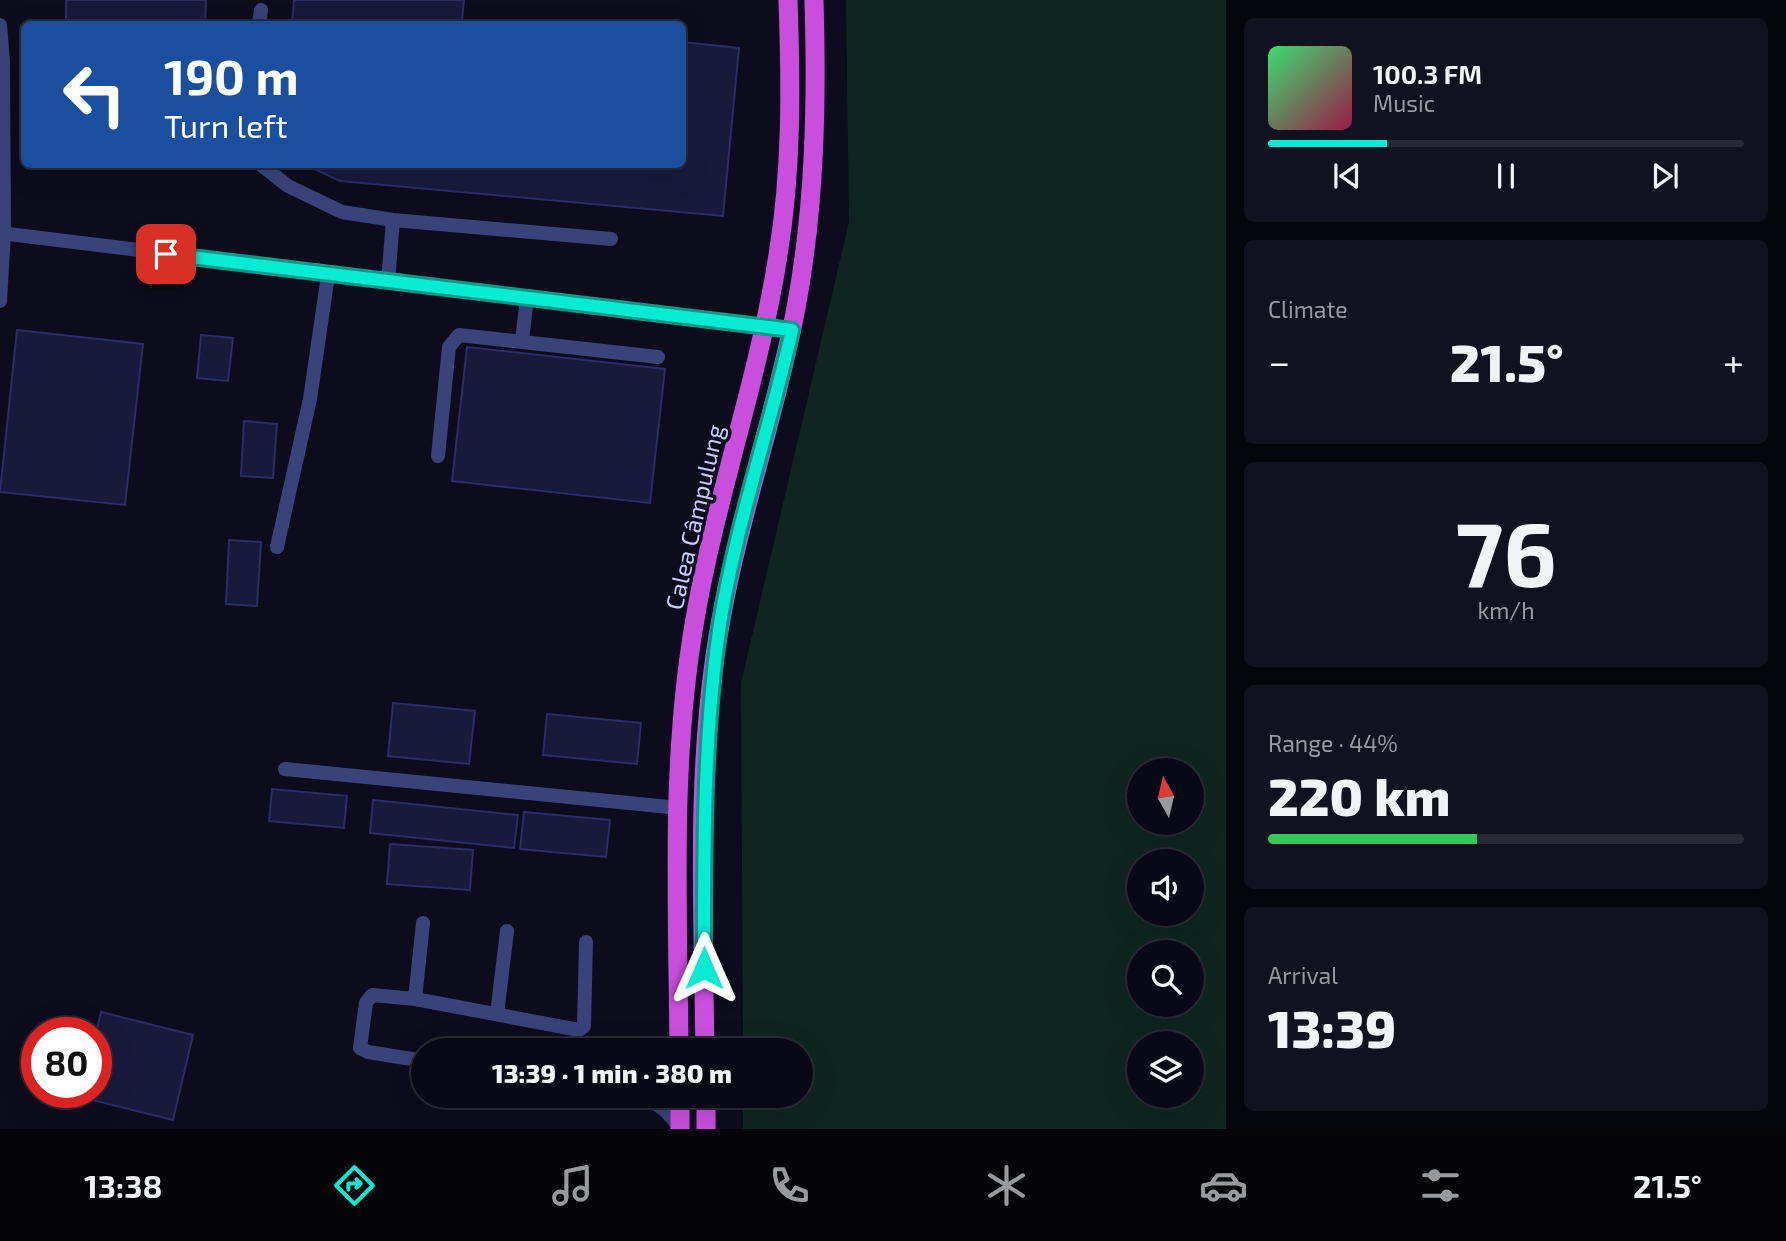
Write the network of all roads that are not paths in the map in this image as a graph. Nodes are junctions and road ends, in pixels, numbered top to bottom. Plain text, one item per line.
1 (788, 0) edge
2 (814, 0) edge
3 (0, 25) edge
4 (265, 168) edge
5 (393, 220) junction
6 (2, 233) edge
7 (611, 239) dead end
8 (328, 275) junction
9 (388, 282) junction
10 (527, 298) junction
11 (0, 301) edge
12 (765, 324) junction
13 (792, 330) junction
14 (522, 340) junction
15 (658, 357) dead end
16 (438, 456) dead end
17 (277, 547) dead end
18 (285, 769) dead end
19 (679, 808) junction
20 (423, 923) dead end
21 (507, 931) dead end
22 (586, 942) dead end
23 (415, 999) junction
24 (497, 1014) junction
25 (676, 1038) edge
26 (705, 1038) edge
27 (411, 1059) edge
28 (664, 1108) edge
29 (680, 1108) edge
30 (706, 1108) edge
31 (680, 1128) edge
32 (706, 1129) edge

1 - 12 highway, Calea Câmpulung
2 - 13 highway, Calea Câmpulung
3 - 6 street
4 - 5 street
5 - 7 street
5 - 9 street
6 - 8 street
6 - 11 street
8 - 9 street
8 - 17 street
9 - 10 street
10 - 12 street
10 - 14 street
12 - 13 street
12 - 19 highway, Calea Câmpulung
13 - 26 highway, Calea Câmpulung
14 - 15 street
14 - 16 street
18 - 19 street
19 - 25 highway, Calea Câmpulung
20 - 23 street
21 - 24 street
22 - 24 street
23 - 24 street
23 - 27 street
28 - 31 street
29 - 31 highway
30 - 32 highway

